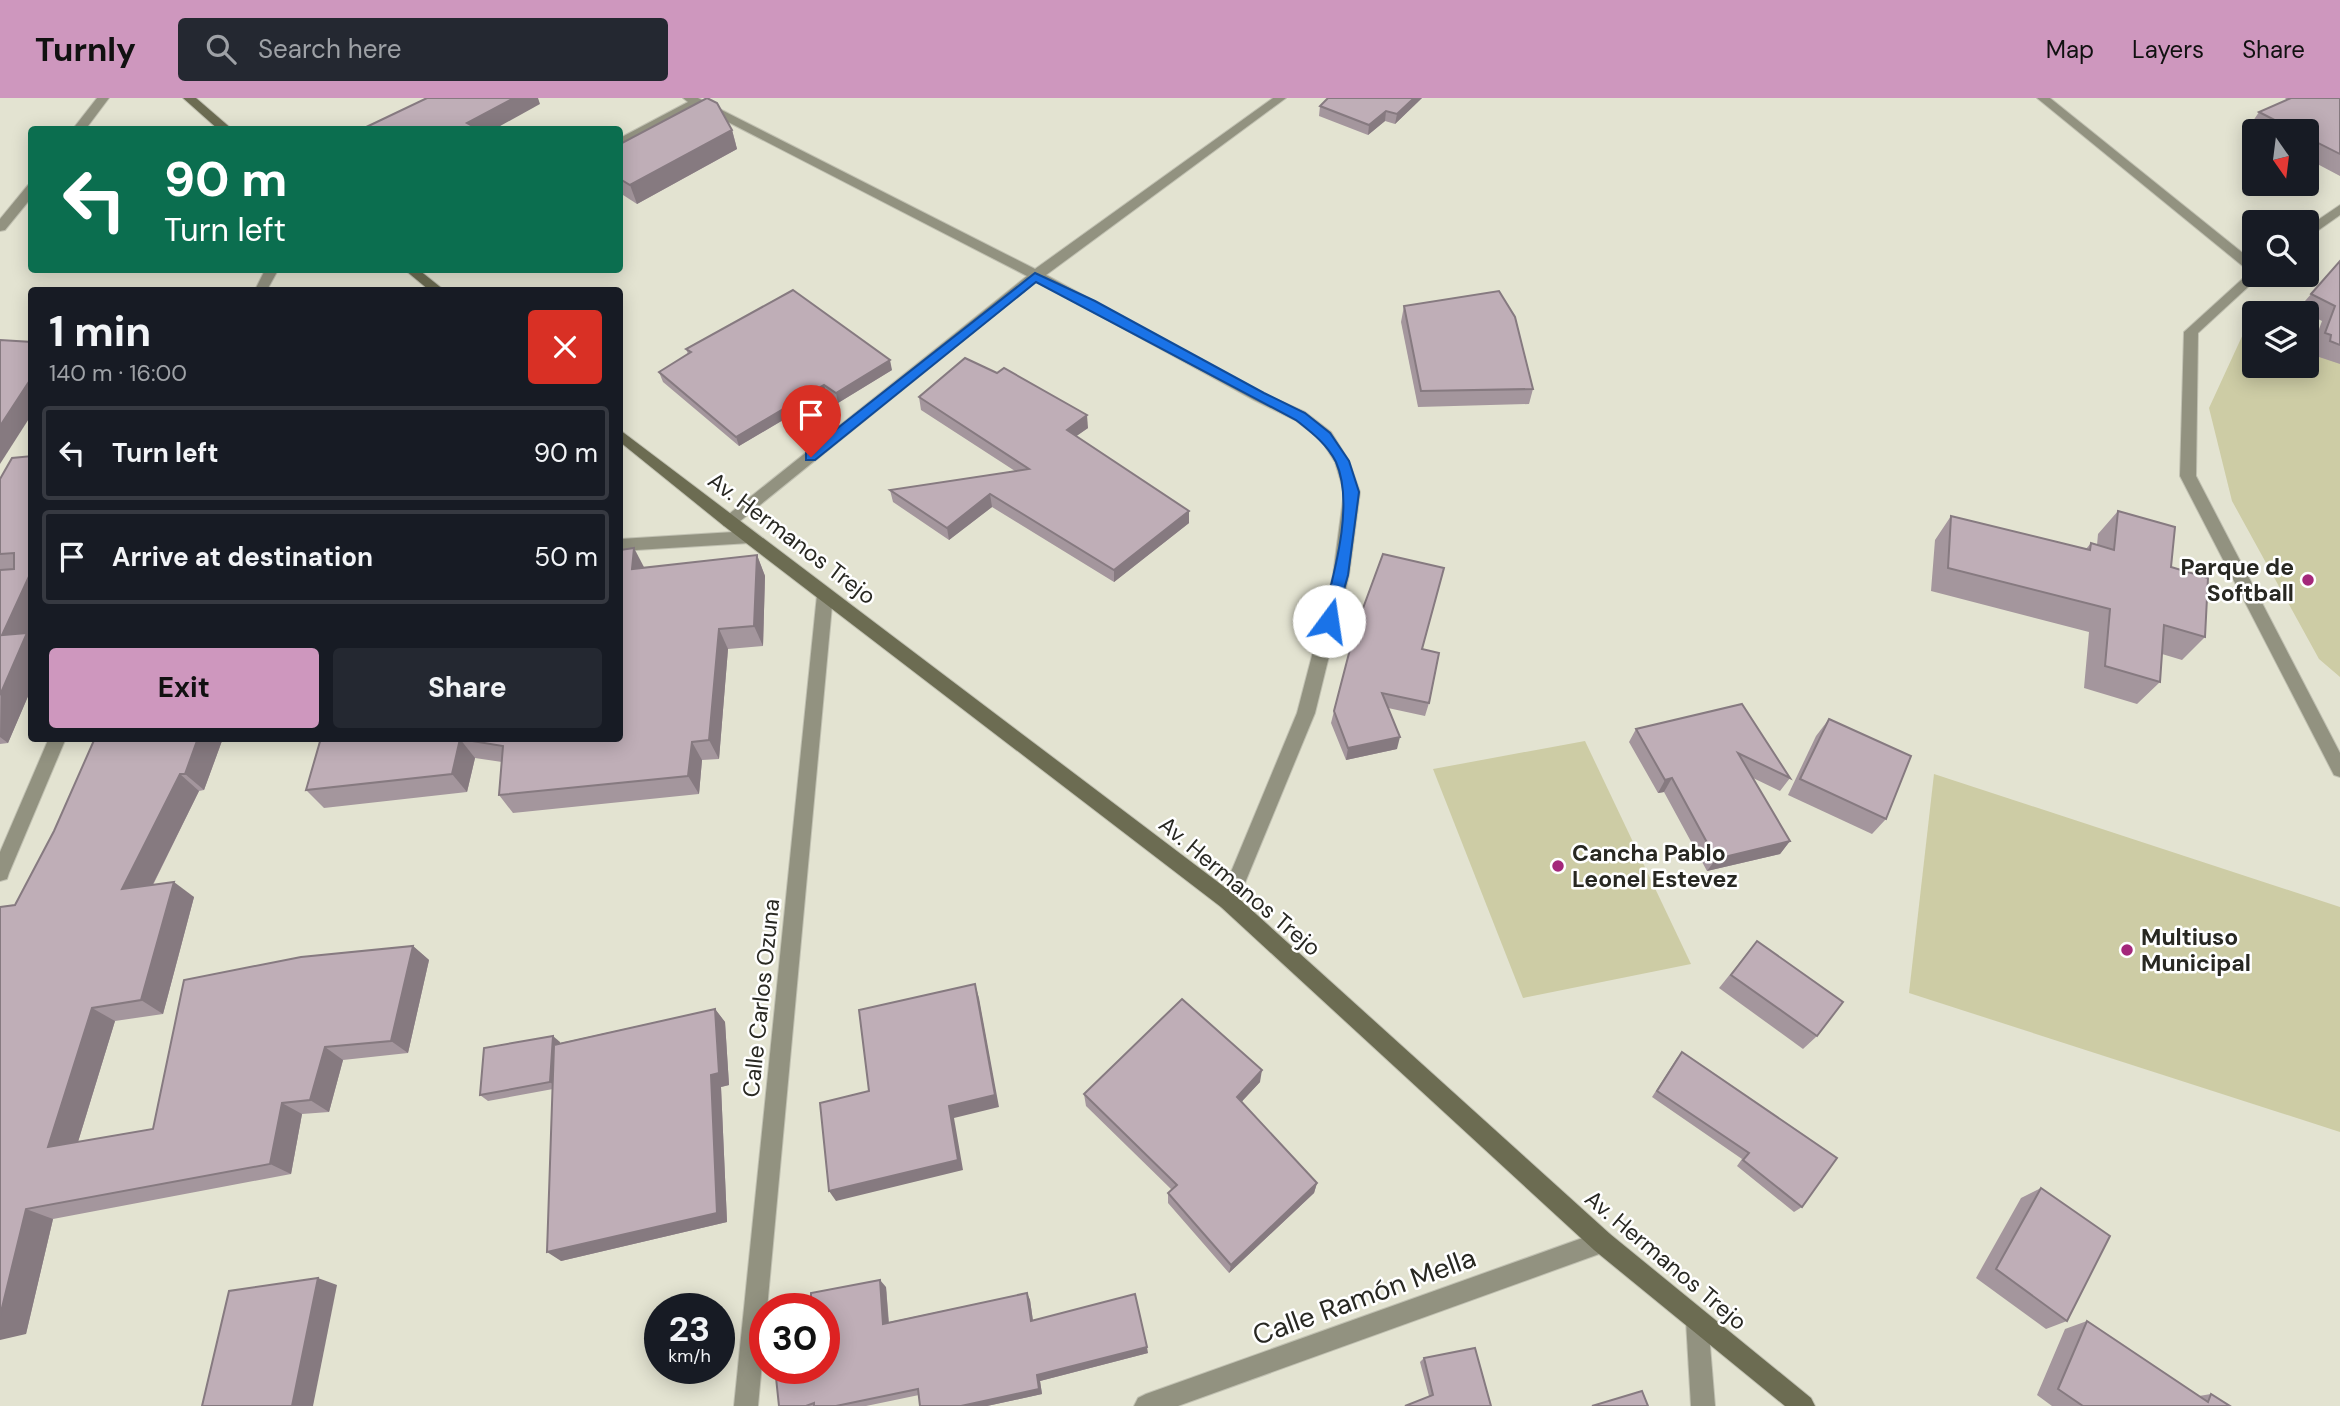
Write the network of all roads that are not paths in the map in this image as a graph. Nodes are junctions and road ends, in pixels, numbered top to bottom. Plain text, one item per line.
1 (103, 98) edge
2 (189, 98) edge
3 (1280, 98) edge
4 (2043, 98) edge
5 (692, 100) edge
6 (81, 126) edge
7 (222, 126) edge
8 (623, 141) edge
9 (28, 193) edge
10 (2340, 209) edge
11 (2319, 225) edge
12 (0, 227) edge
13 (2242, 259) edge
14 (415, 273) edge
15 (1035, 276) junction
16 (2242, 286) edge
17 (433, 287) edge
18 (623, 437) edge
19 (729, 522) junction
20 (750, 537) junction
21 (623, 544) edge
22 (825, 595) junction
23 (56, 742) edge
24 (2340, 770) edge
25 (0, 873) edge
26 (1228, 901) junction
27 (1602, 1241) junction
28 (1698, 1321) junction
29 (746, 1406) edge
30 (1146, 1406) edge
31 (1703, 1406) edge
32 (1803, 1406) edge

1 - 6 street
2 - 7 main road
3 - 15 street
4 - 13 street
5 - 8 street
5 - 15 street
9 - 12 street
10 - 11 street
14 - 17 main road
15 - 19 street
15 - 26 street
16 - 24 street
18 - 19 main road, Av. Hermanos Trejo
19 - 20 main road, Av. Hermanos Trejo
20 - 21 street
20 - 22 main road, Av. Hermanos Trejo
22 - 26 main road, Av. Hermanos Trejo
22 - 29 street, Calle Carlos Ozuna
23 - 25 street
26 - 27 main road, Av. Hermanos Trejo
27 - 28 main road, Av. Hermanos Trejo
27 - 30 street, Calle Ramón Mella
28 - 31 street
28 - 32 main road, Av. Hermanos Trejo

